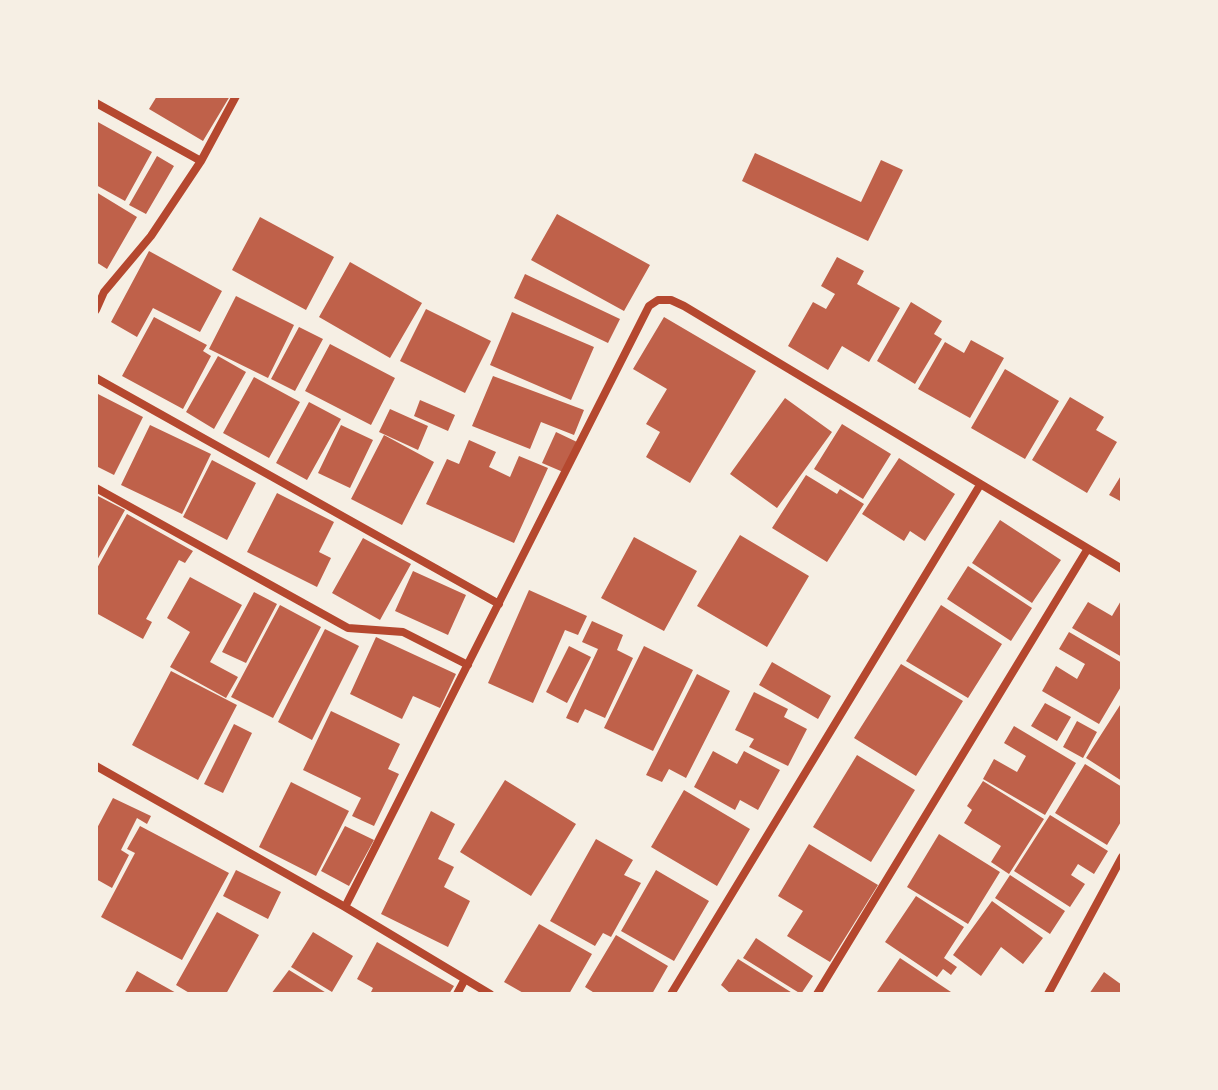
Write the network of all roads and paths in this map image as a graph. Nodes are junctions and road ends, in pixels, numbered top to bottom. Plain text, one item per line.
1 (236, 96) edge
2 (96, 103) edge
3 (201, 161) junction
4 (100, 289) edge
5 (96, 310) edge
6 (96, 378) edge
7 (980, 485) junction
8 (96, 488) edge
9 (1087, 550) junction
10 (1122, 569) edge
11 (499, 604) junction
12 (468, 665) junction
13 (96, 766) edge
14 (1122, 857) edge
15 (345, 907) junction
16 (465, 979) junction
17 (457, 994) edge
18 (490, 994) edge
19 (671, 994) edge
20 (817, 994) edge
21 (1048, 994) edge

1 - 3 street
2 - 3 street
3 - 4 street
4 - 5 street
6 - 11 street
7 - 9 street
7 - 11 street
7 - 19 street
8 - 12 street
9 - 10 street
9 - 20 street
11 - 12 street
12 - 15 street
13 - 15 street
14 - 21 street
15 - 16 street
16 - 17 street
16 - 18 street

